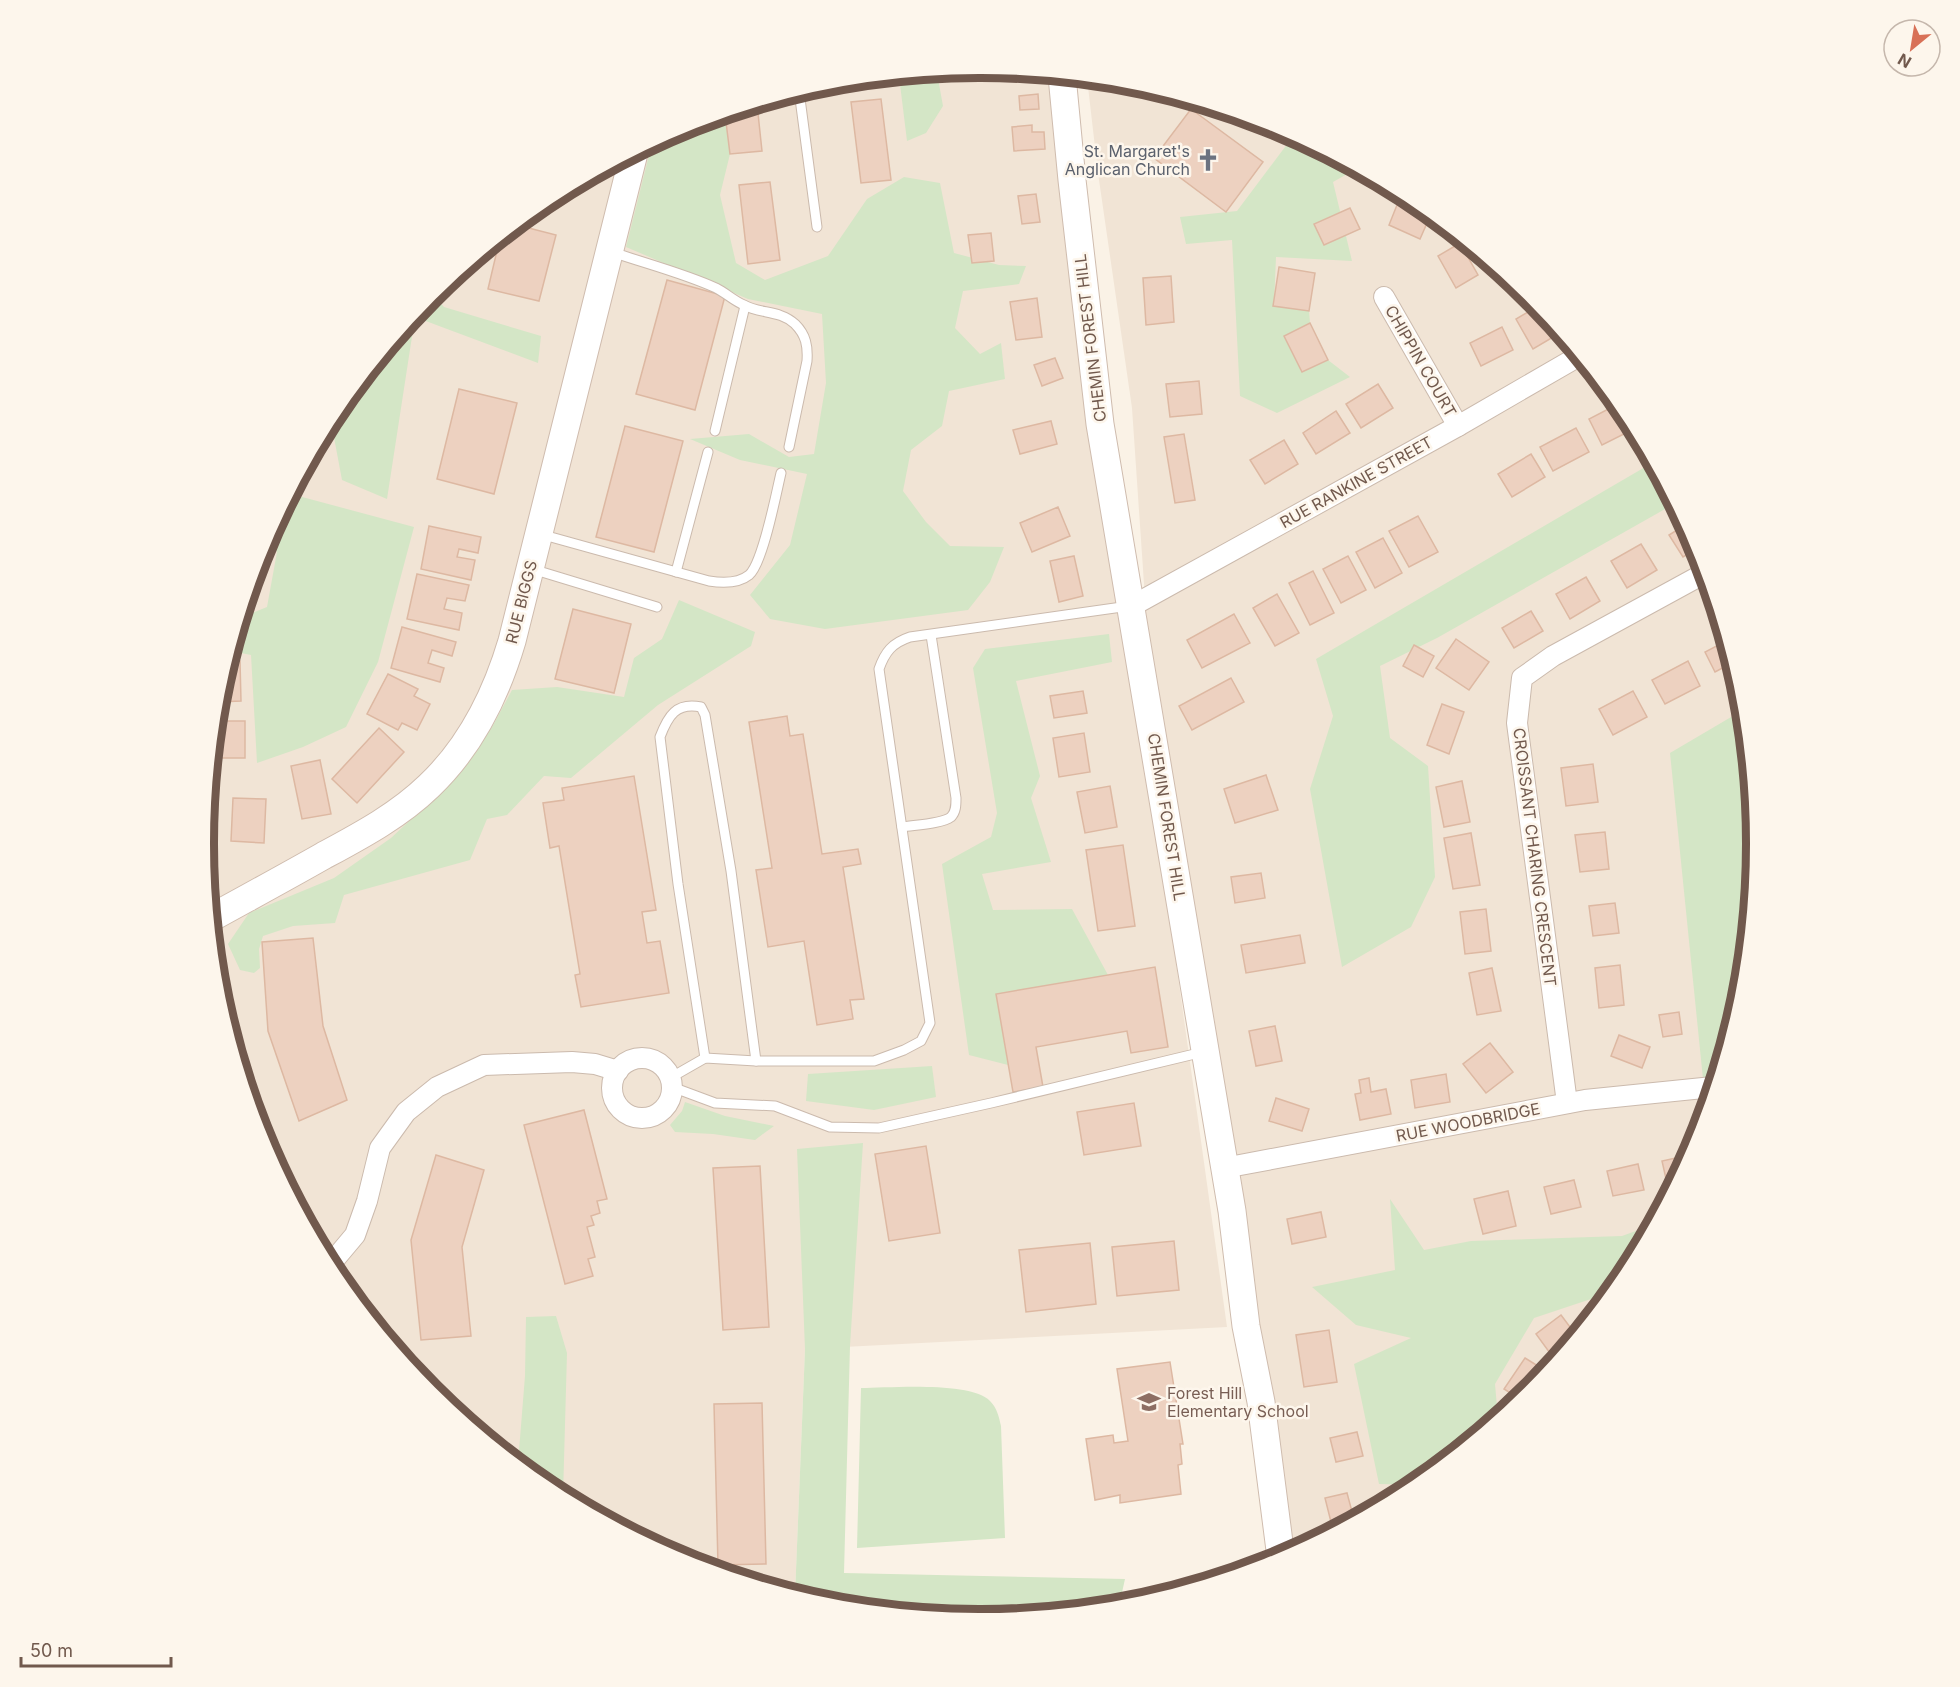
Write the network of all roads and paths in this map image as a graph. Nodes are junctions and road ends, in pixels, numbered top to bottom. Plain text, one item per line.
1 (1063, 83) edge
2 (800, 100) edge
3 (632, 162) edge
4 (817, 227) dead end
5 (609, 252) junction
6 (1384, 297) dead end
7 (745, 306) junction
8 (1573, 360) edge
9 (1458, 426) junction
10 (715, 431) dead end
11 (789, 447) dead end
12 (708, 452) dead end
13 (782, 473) dead end
14 (538, 533) junction
15 (529, 568) junction
16 (676, 572) junction
17 (1697, 577) edge
18 (1132, 606) junction
19 (657, 607) dead end
20 (931, 635) junction
21 (902, 826) junction
22 (218, 914) edge
23 (1205, 1052) junction
24 (705, 1058) junction
25 (756, 1061) junction
26 (618, 1071) junction
27 (671, 1082) junction
28 (1706, 1088) edge
29 (1567, 1103) junction
30 (1224, 1168) junction
31 (335, 1255) edge
32 (1280, 1548) edge

1 - 18 street, CHEMIN FOREST HILL
2 - 4 lane
3 - 5 street, RUE BIGGS
5 - 7 lane
5 - 14 street, RUE BIGGS
6 - 9 street, CHIPPIN COURT
7 - 10 lane
7 - 11 lane
8 - 9 street, RUE RANKINE STREET
9 - 18 street, RUE RANKINE STREET
12 - 16 lane
13 - 16 lane
14 - 15 street, RUE BIGGS
14 - 16 lane
15 - 19 lane
15 - 22 street, RUE BIGGS
17 - 29 street, CROISSANT CHARING CRESCENT
18 - 20 lane
18 - 23 street, CHEMIN FOREST HILL
20 - 21 lane
20 - 21 lane
21 - 25 lane
23 - 27 lane
23 - 30 street, CHEMIN FOREST HILL
24 - 25 lane
24 - 25 lane
24 - 27 lane
26 - 27 street
26 - 27 street
26 - 31 street
28 - 29 street, RUE WOODBRIDGE
29 - 30 street, RUE WOODBRIDGE
30 - 32 street, CHEMIN FOREST HILL

